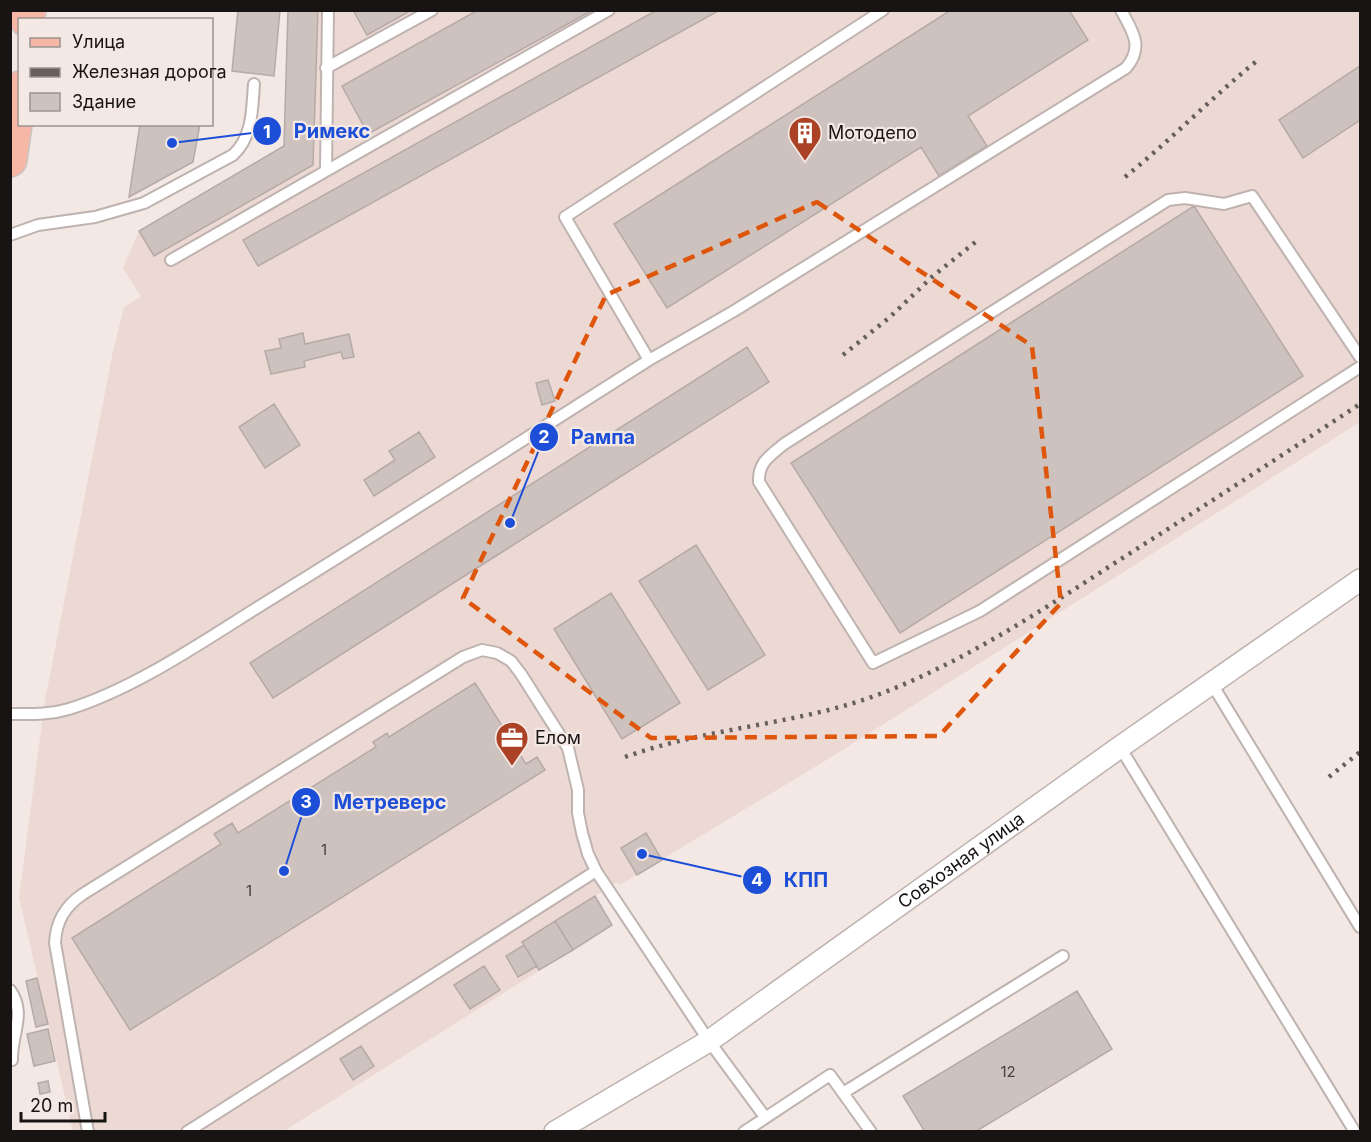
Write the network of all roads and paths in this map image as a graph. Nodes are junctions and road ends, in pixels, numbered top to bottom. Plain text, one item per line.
1 (328, 10) edge
2 (432, 10) edge
3 (609, 10) edge
4 (883, 10) edge
5 (1121, 10) edge
6 (326, 68) junction
7 (254, 84) dead end
8 (18, 102) edge
9 (10, 160) edge
10 (326, 171) junction
11 (10, 235) edge
12 (171, 260) dead end
13 (1360, 357) edge
14 (648, 360) junction
15 (1360, 367) edge
16 (1360, 580) edge
17 (1212, 684) junction
18 (10, 714) edge
19 (1120, 747) junction
20 (596, 871) junction
21 (1360, 927) edge
22 (1063, 956) dead end
23 (10, 990) edge
24 (709, 1041) junction
25 (12, 1060) dead end
26 (843, 1093) junction
27 (765, 1117) junction
28 (88, 1131) edge
29 (187, 1131) edge
30 (555, 1131) edge
31 (744, 1131) edge
32 (871, 1131) edge
33 (1355, 1131) edge

1 - 6 lane
2 - 6 lane
3 - 10 lane
4 - 14 lane
5 - 14 lane
6 - 10 lane
7 - 11 lane
8 - 9 main road
10 - 12 lane
13 - 15 lane
14 - 18 lane
16 - 17 street, Совхозная улица
17 - 19 street, Совхозная улица
17 - 21 lane
19 - 24 street, Совхозная улица
19 - 33 lane
20 - 24 lane
20 - 28 lane
20 - 29 lane
22 - 26 lane
23 - 25 lane
24 - 27 lane
24 - 30 street, Совхозная улица
26 - 27 lane
26 - 32 lane
27 - 31 lane

